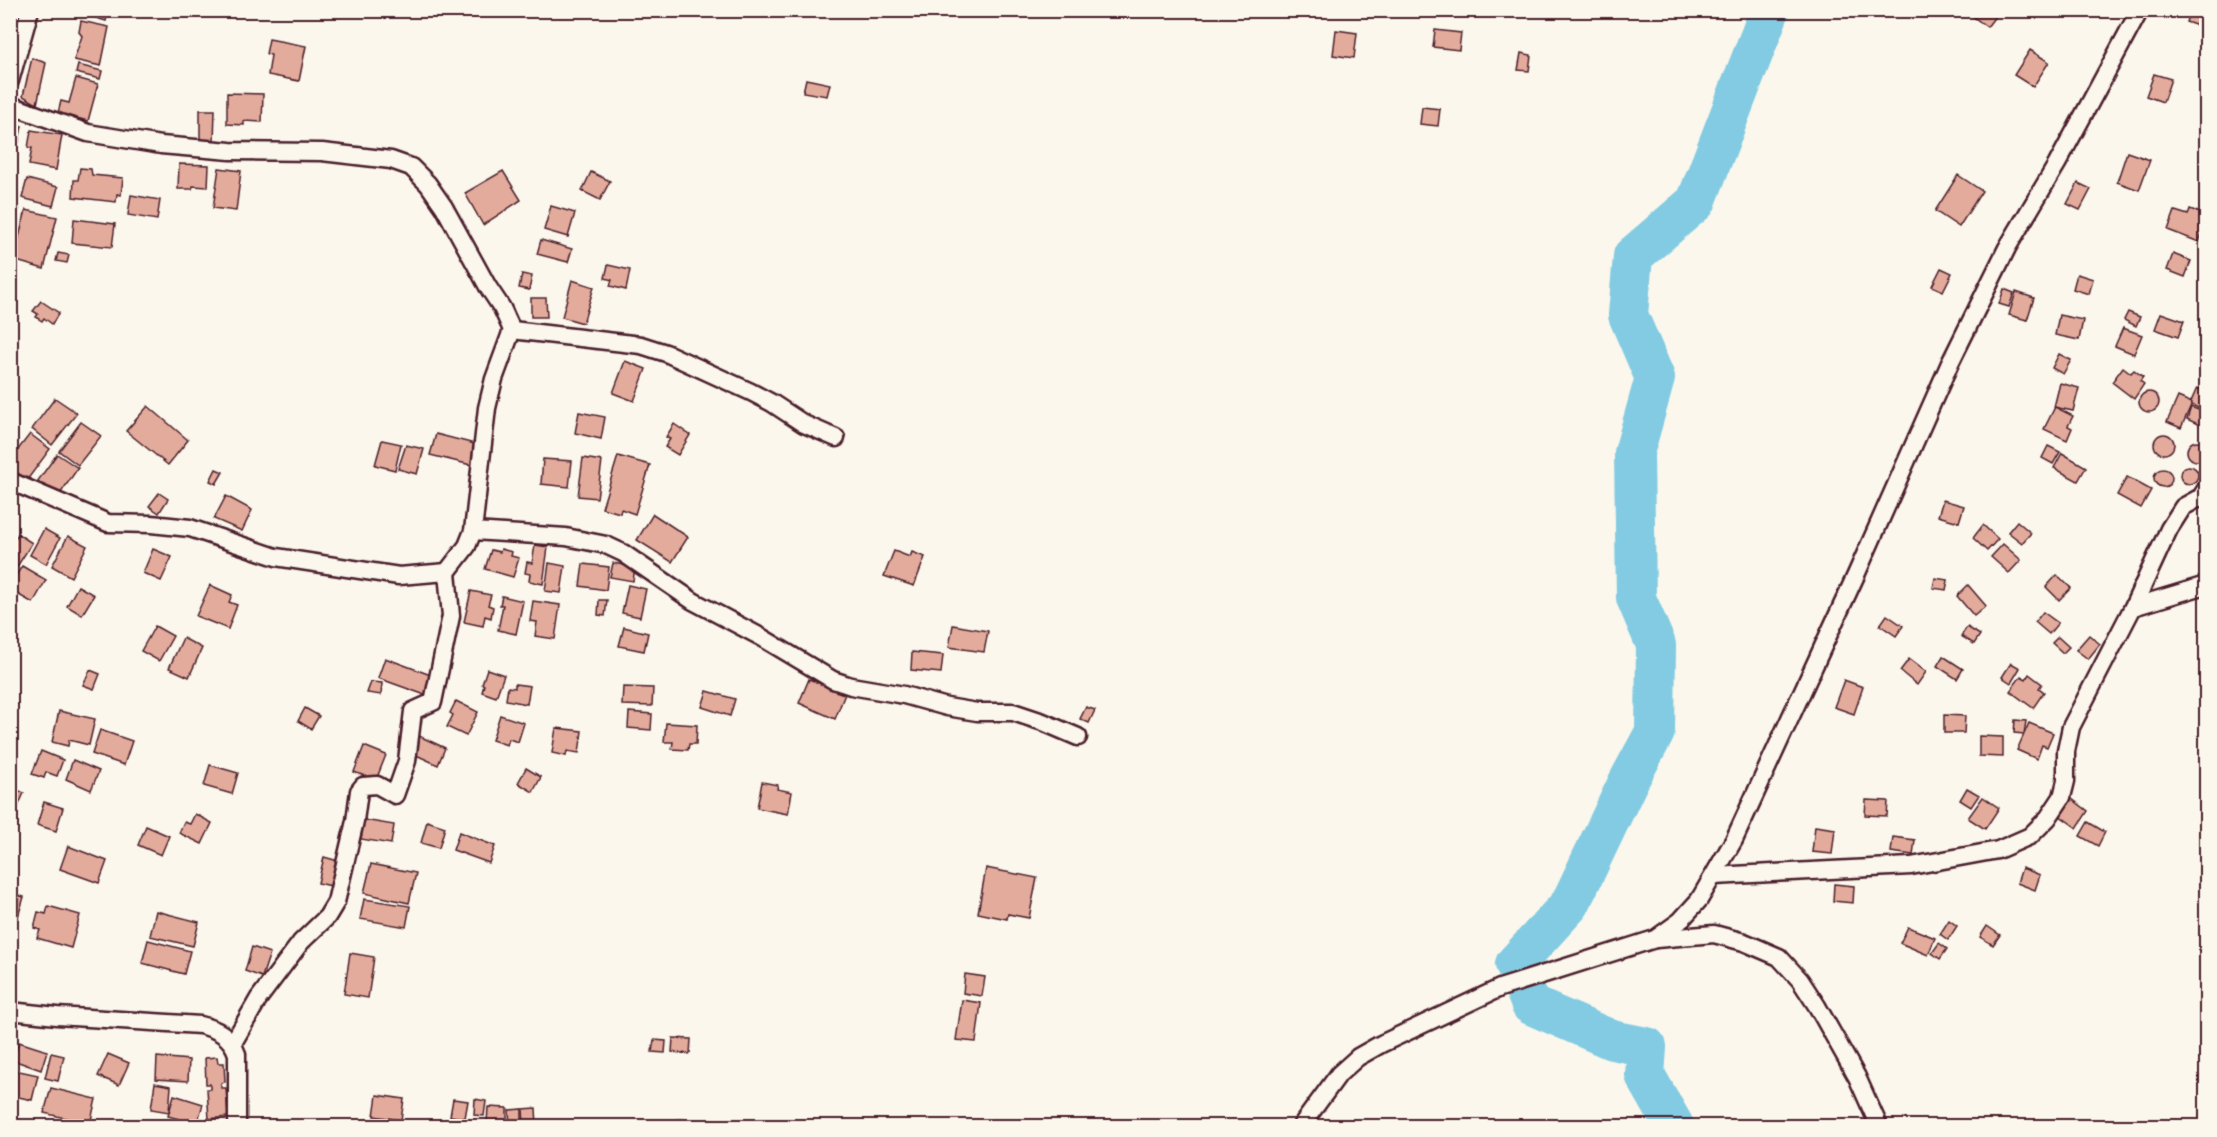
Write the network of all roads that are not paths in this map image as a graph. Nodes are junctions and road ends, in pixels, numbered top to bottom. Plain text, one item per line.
1 (30, 10) edge
2 (2140, 10) edge
3 (10, 81) edge
4 (10, 105) edge
5 (512, 330) junction
6 (836, 438) dead end
7 (10, 481) edge
8 (2206, 489) edge
9 (472, 531) junction
10 (447, 572) junction
11 (2206, 585) edge
12 (2133, 607) junction
13 (1078, 737) dead end
14 (1714, 876) junction
15 (1655, 939) junction
16 (10, 1011) edge
17 (233, 1043) junction
18 (237, 1126) edge
19 (1301, 1126) edge
20 (1879, 1126) edge

1 - 3 street
2 - 14 street
4 - 5 street
5 - 6 street
5 - 9 street
7 - 10 street
8 - 12 street
9 - 10 street
9 - 13 street
10 - 17 street
11 - 12 street
12 - 14 street
14 - 15 street
15 - 19 street
15 - 20 street
16 - 17 street
17 - 18 street

